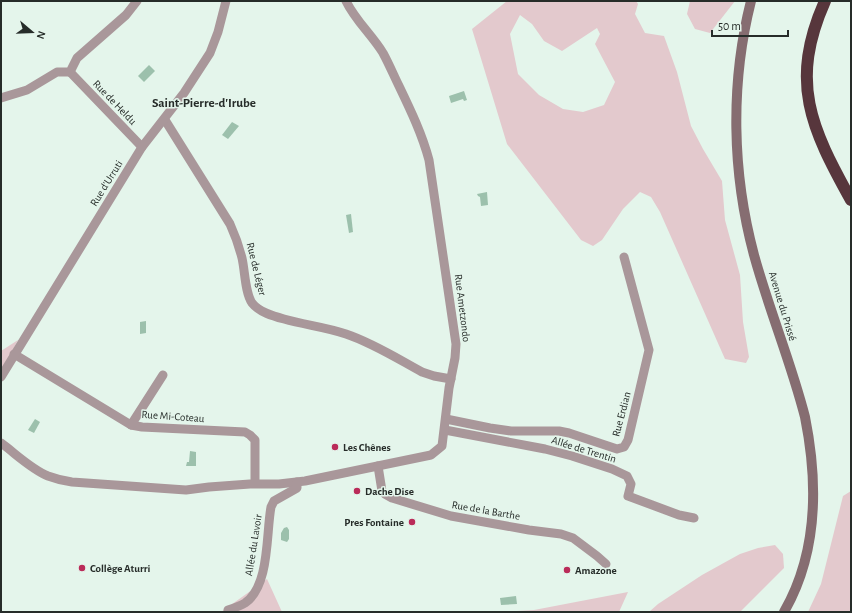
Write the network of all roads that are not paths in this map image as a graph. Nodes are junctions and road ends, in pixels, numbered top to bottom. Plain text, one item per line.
1 (137, 1) edge
2 (226, 1) edge
3 (346, 1) edge
4 (750, 1) edge
5 (825, 1) edge
6 (69, 73) junction
7 (1, 98) edge
8 (165, 120) junction
9 (142, 147) junction
10 (851, 200) edge
11 (624, 257) dead end
12 (14, 354) junction
13 (163, 375) dead end
14 (1, 376) edge
15 (451, 379) junction
16 (446, 419) junction
17 (131, 425) junction
18 (445, 430) junction
19 (1, 443) edge
20 (378, 466) junction
21 (297, 482) junction
22 (255, 484) junction
23 (694, 518) dead end
24 (606, 564) dead end
25 (228, 610) dead end
26 (784, 612) edge

1 - 6 street
2 - 8 street, Rue d'Urruti
3 - 15 street, Rue Ametzondo
4 - 26 main road, Avenue du Prissé
5 - 10 highway
6 - 7 street
6 - 9 street, Rue de Heldu
8 - 9 street, Rue d'Urruti
8 - 15 street, Rue de Léger
9 - 12 street, Rue d'Urruti
11 - 16 street, Rue Erdian
12 - 14 street, Rue d'Urruti
12 - 17 street, Rue Mi-Coteau
13 - 17 street
15 - 16 street, Rue Ametzondo
16 - 18 street, Rue Ametzondo
17 - 22 street, Rue Mi-Coteau
18 - 20 street, Rue Ametzondo
18 - 23 street, Allée de Trentin
19 - 22 street
20 - 21 street, Rue Ametzondo
20 - 24 street, Rue de la Barthe
21 - 22 street, Rue Ametzondo
21 - 25 street, Allée du Lavoir

